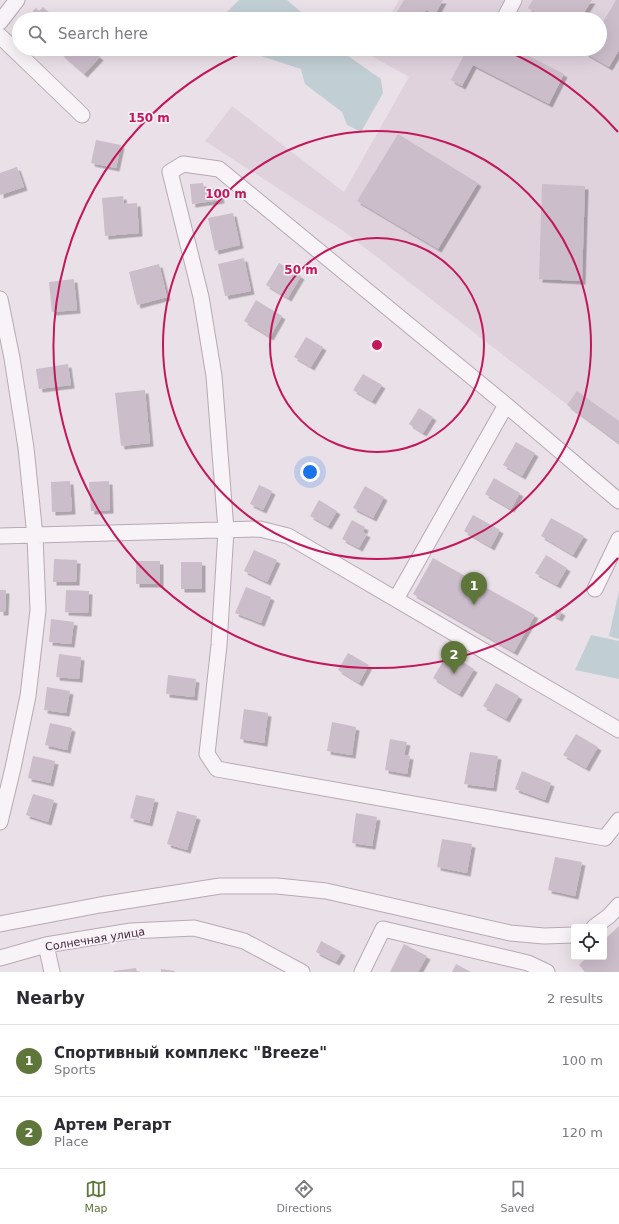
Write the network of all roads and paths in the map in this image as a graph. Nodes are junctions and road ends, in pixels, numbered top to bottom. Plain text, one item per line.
1 (17, 0) edge
2 (514, 0) edge
3 (508, 12) edge
4 (0, 22) edge
5 (0, 36) edge
6 (12, 48) edge
7 (21, 56) edge
8 (82, 115) dead end
9 (0, 299) edge
10 (506, 405) junction
11 (619, 501) edge
12 (226, 530) junction
13 (0, 536) edge
14 (35, 536) junction
15 (619, 539) edge
16 (595, 589) dead end
17 (396, 599) junction
18 (619, 730) edge
19 (619, 820) edge
20 (0, 822) edge
21 (619, 905) edge
22 (0, 924) edge
23 (598, 924) edge
24 (571, 935) edge
25 (46, 945) junction
26 (0, 958) edge
27 (52, 972) edge
28 (302, 972) edge
29 (362, 972) edge
30 (547, 972) edge

1 - 4 street
2 - 3 street
5 - 6 street
7 - 8 street
9 - 14 street
10 - 11 street
10 - 12 street
10 - 17 street
12 - 14 street
12 - 17 street
12 - 19 street
13 - 14 street
14 - 20 street
15 - 16 street
17 - 18 street
21 - 23 street
22 - 24 street
25 - 26 street, Солнечная улица
25 - 27 street
25 - 28 street, Солнечная улица
29 - 30 street

